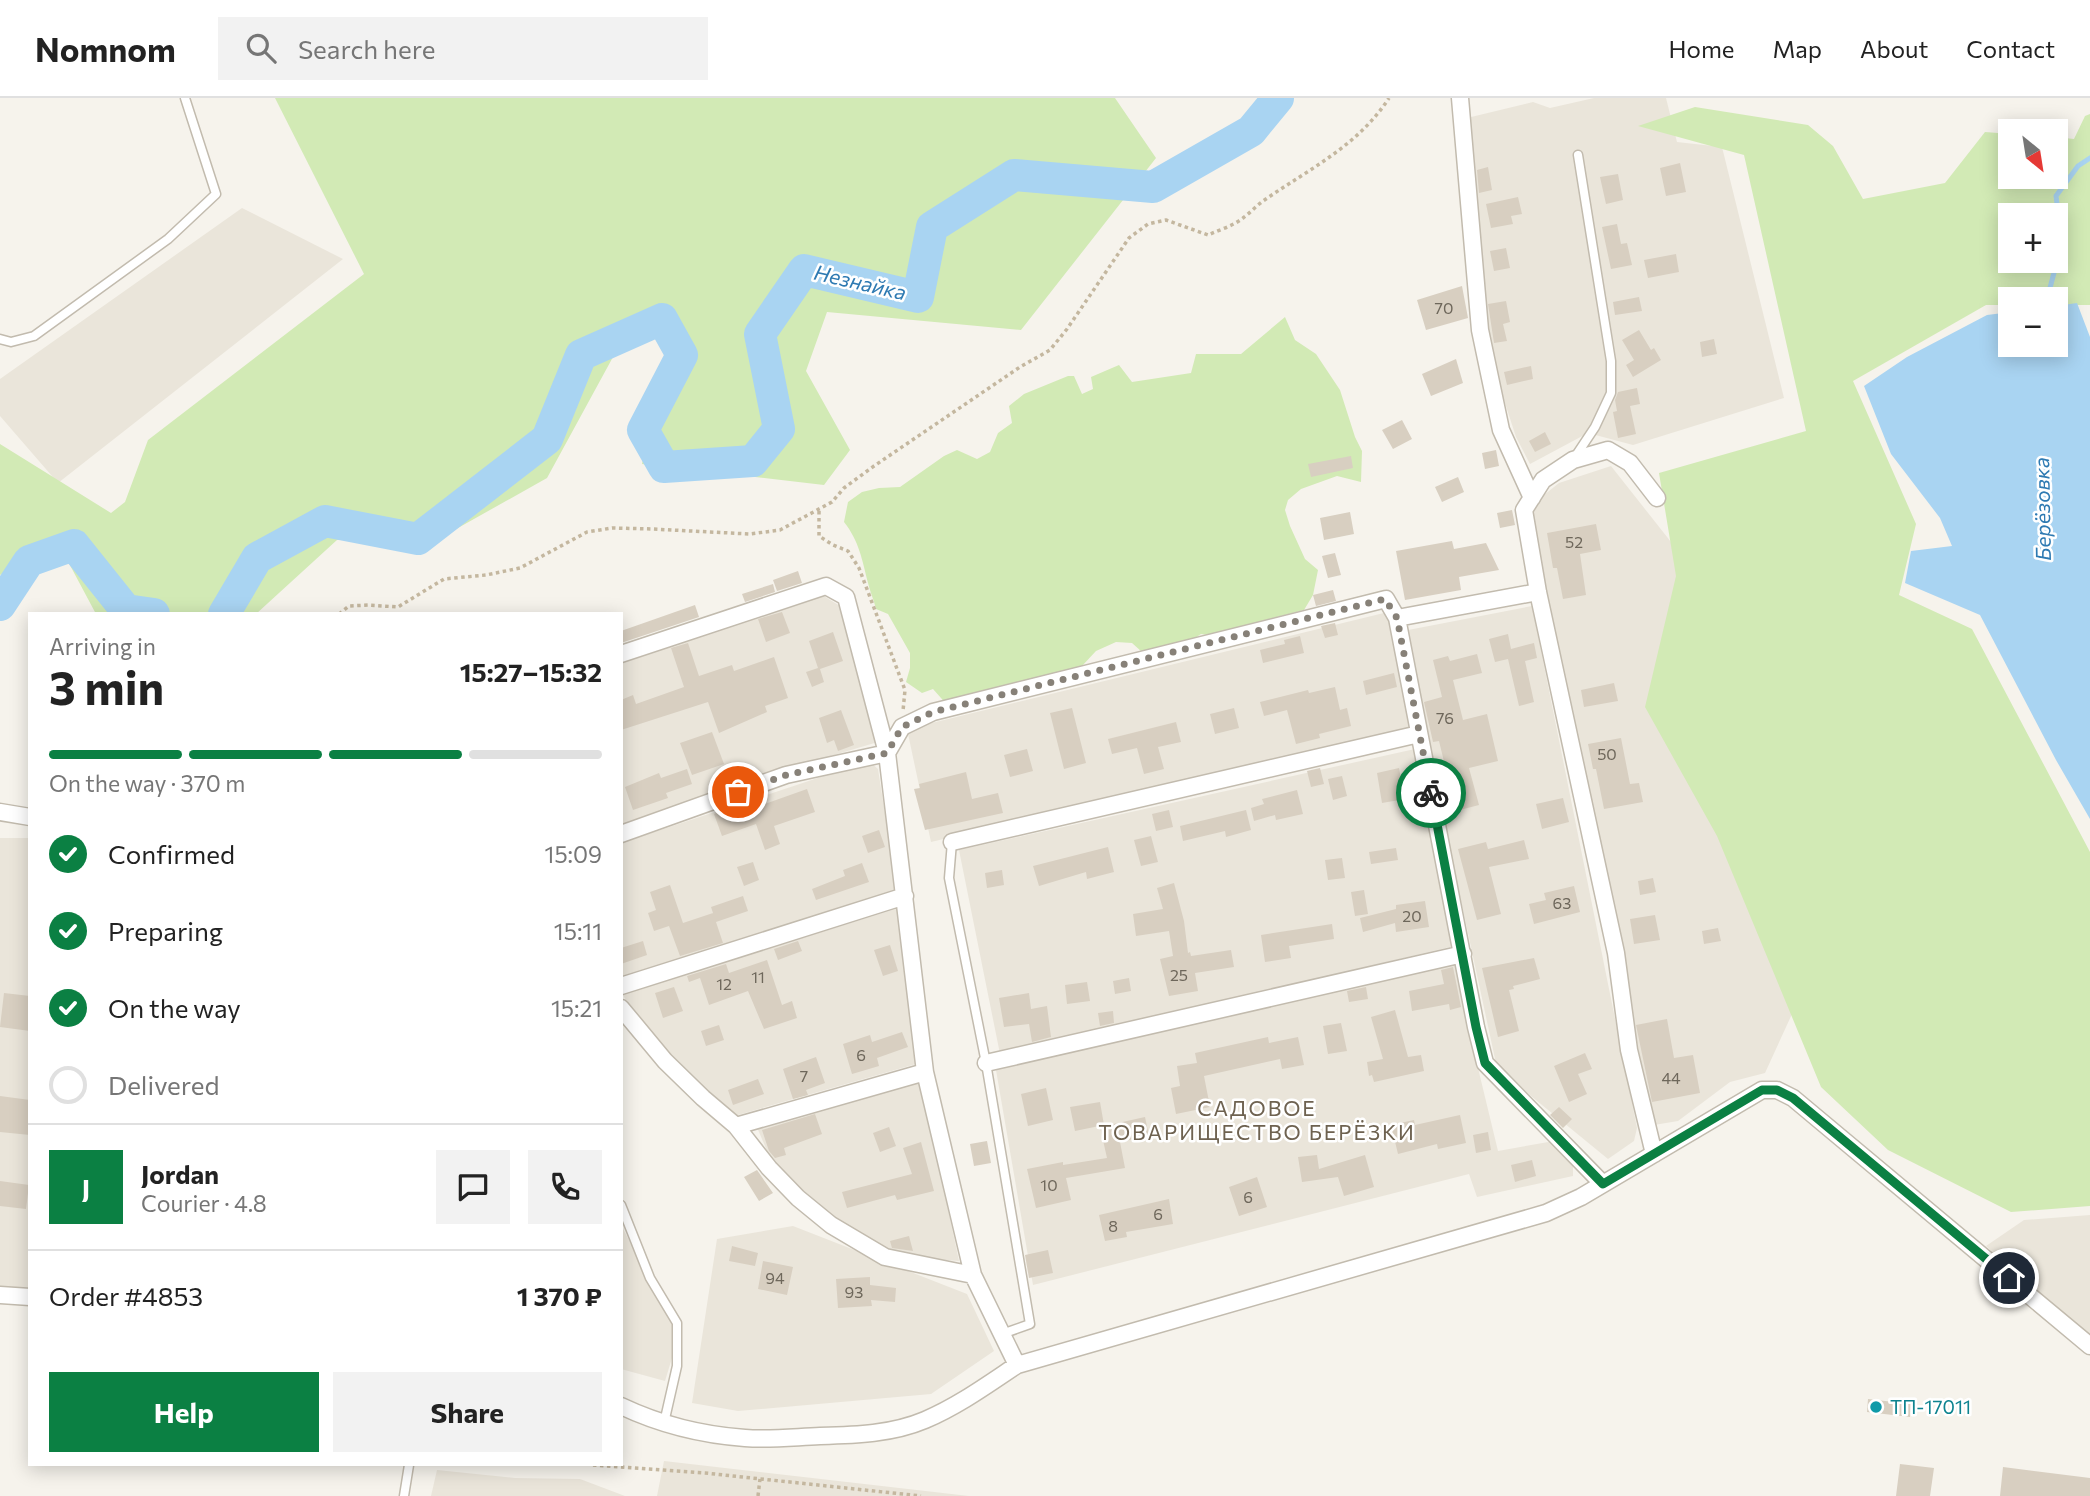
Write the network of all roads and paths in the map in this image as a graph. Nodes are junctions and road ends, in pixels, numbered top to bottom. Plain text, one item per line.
1 (186, 98) edge
2 (1389, 98) edge
3 (1460, 98) edge
4 (1578, 155) dead end
5 (0, 339) edge
6 (1573, 460) junction
7 (1532, 498) junction
8 (1657, 498) dead end
9 (819, 510) junction
10 (1538, 592) junction
11 (342, 612) edge
12 (1397, 618) junction
13 (623, 652) edge
14 (902, 727) junction
15 (1419, 734) junction
16 (887, 753) junction
17 (0, 812) edge
18 (28, 817) edge
19 (623, 833) edge
20 (952, 842) joint
21 (905, 897) junction
22 (1463, 954) junction
23 (623, 985) edge
24 (623, 1009) edge
25 (986, 1063) junction
26 (925, 1072) junction
27 (736, 1126) junction
28 (1654, 1154) junction
29 (1603, 1184) junction
30 (623, 1210) edge
31 (973, 1275) junction
32 (0, 1295) edge
33 (28, 1297) edge
34 (1002, 1334) junction
35 (2090, 1346) edge
36 (1017, 1365) junction
37 (623, 1407) edge
38 (664, 1423) junction
39 (409, 1466) edge
40 (605, 1466) edge
41 (760, 1479) junction
42 (404, 1496) edge
43 (758, 1496) edge
44 (921, 1496) edge

1 - 5 lane
2 - 9 path
3 - 7 street
4 - 6 lane
6 - 7 street
6 - 8 street
7 - 10 street
9 - 11 path
9 - 14 path
10 - 12 street
10 - 28 street
12 - 14 street
12 - 15 street
13 - 16 street
14 - 16 street
15 - 20 street
15 - 22 street
16 - 19 street
16 - 21 street
17 - 18 street
20 - 25 lane
21 - 23 street
21 - 26 street
22 - 25 street
22 - 29 street
24 - 27 street
25 - 34 lane
26 - 27 street
26 - 31 street
27 - 31 street
28 - 29 street
28 - 35 street
29 - 36 street
30 - 38 lane
31 - 34 street
32 - 33 street
34 - 36 street
36 - 38 street
37 - 38 street
39 - 42 lane
40 - 41 path
41 - 43 path
41 - 44 path

